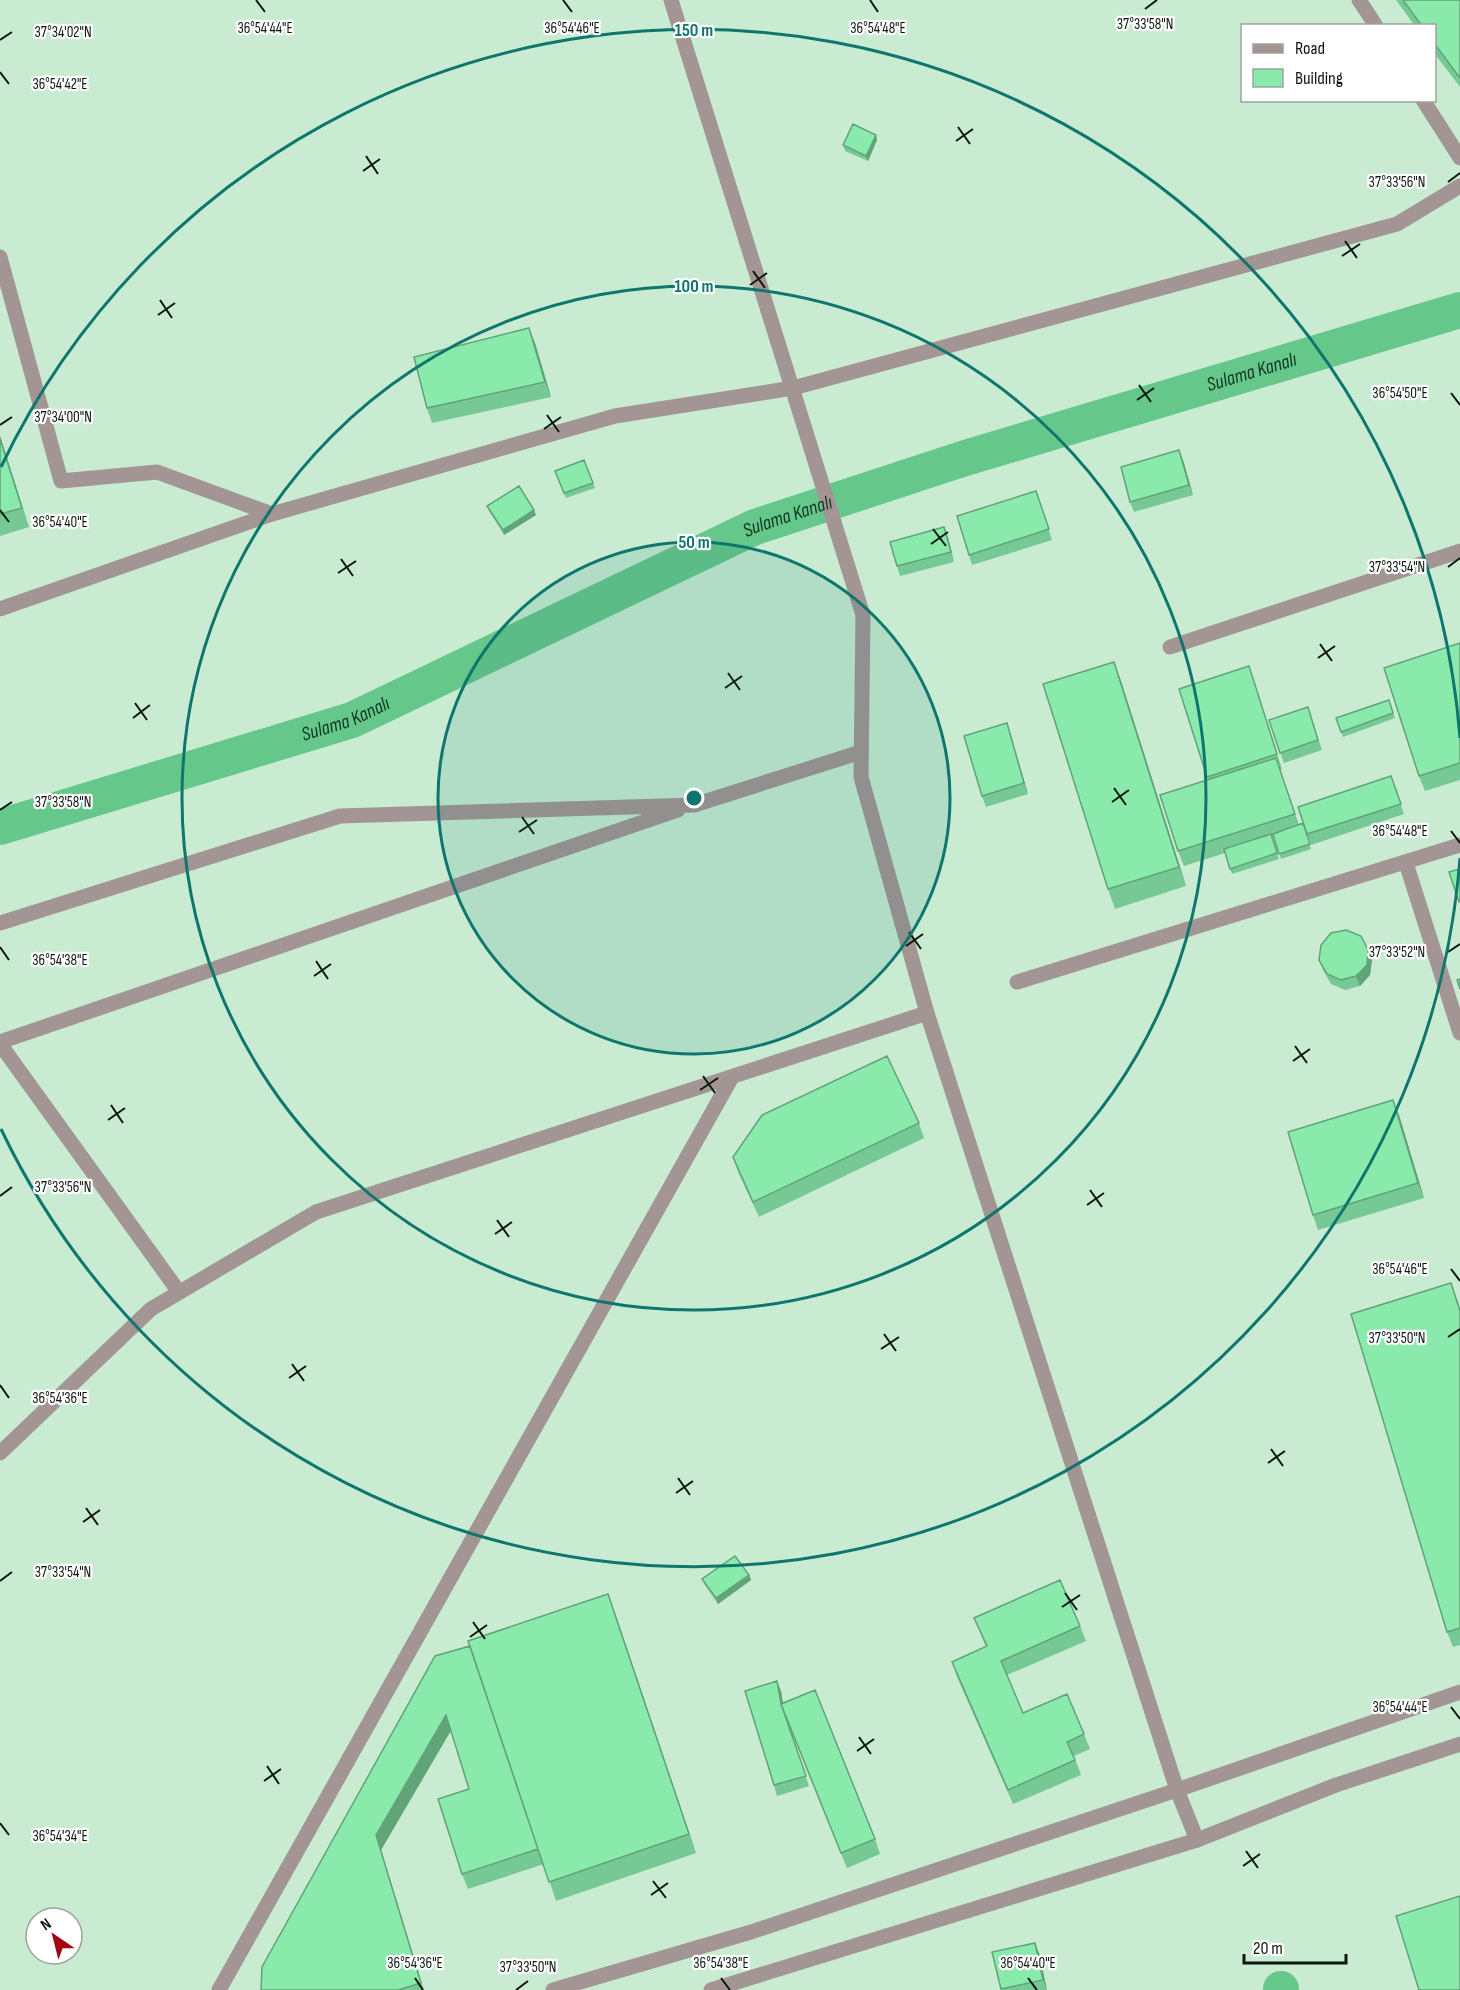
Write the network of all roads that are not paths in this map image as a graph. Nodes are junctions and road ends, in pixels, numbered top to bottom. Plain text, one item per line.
1 (671, 0) edge
2 (1359, 0) edge
3 (1375, 24) edge
4 (1424, 102) edge
5 (1460, 158) edge
6 (1460, 186) edge
7 (0, 257) edge
8 (793, 388) junction
9 (272, 514) junction
10 (1460, 550) edge
11 (0, 609) edge
12 (1170, 647) dead end
13 (861, 752) junction
14 (694, 805) junction
15 (1460, 845) edge
16 (1406, 863) junction
17 (0, 923) edge
18 (1017, 982) dead end
19 (927, 1013) junction
20 (1460, 1033) edge
21 (0, 1043) edge
22 (732, 1077) junction
23 (179, 1292) junction
24 (0, 1453) edge
25 (1460, 1692) edge
26 (1460, 1744) edge
27 (1177, 1790) junction
28 (1197, 1840) junction
29 (219, 1990) edge
30 (553, 1990) edge
31 (711, 1990) edge

1 - 8 street
2 - 3 street
4 - 5 street
6 - 8 street
7 - 9 street
8 - 9 street
8 - 13 street
9 - 11 street
10 - 12 street
13 - 14 street
13 - 19 street
14 - 17 street
14 - 21 street
15 - 16 street
16 - 18 street
16 - 20 street
19 - 22 street
19 - 27 street
21 - 23 street
22 - 23 street
22 - 29 street
23 - 24 street
25 - 27 street
26 - 28 street
27 - 28 street
27 - 30 street
28 - 31 street

